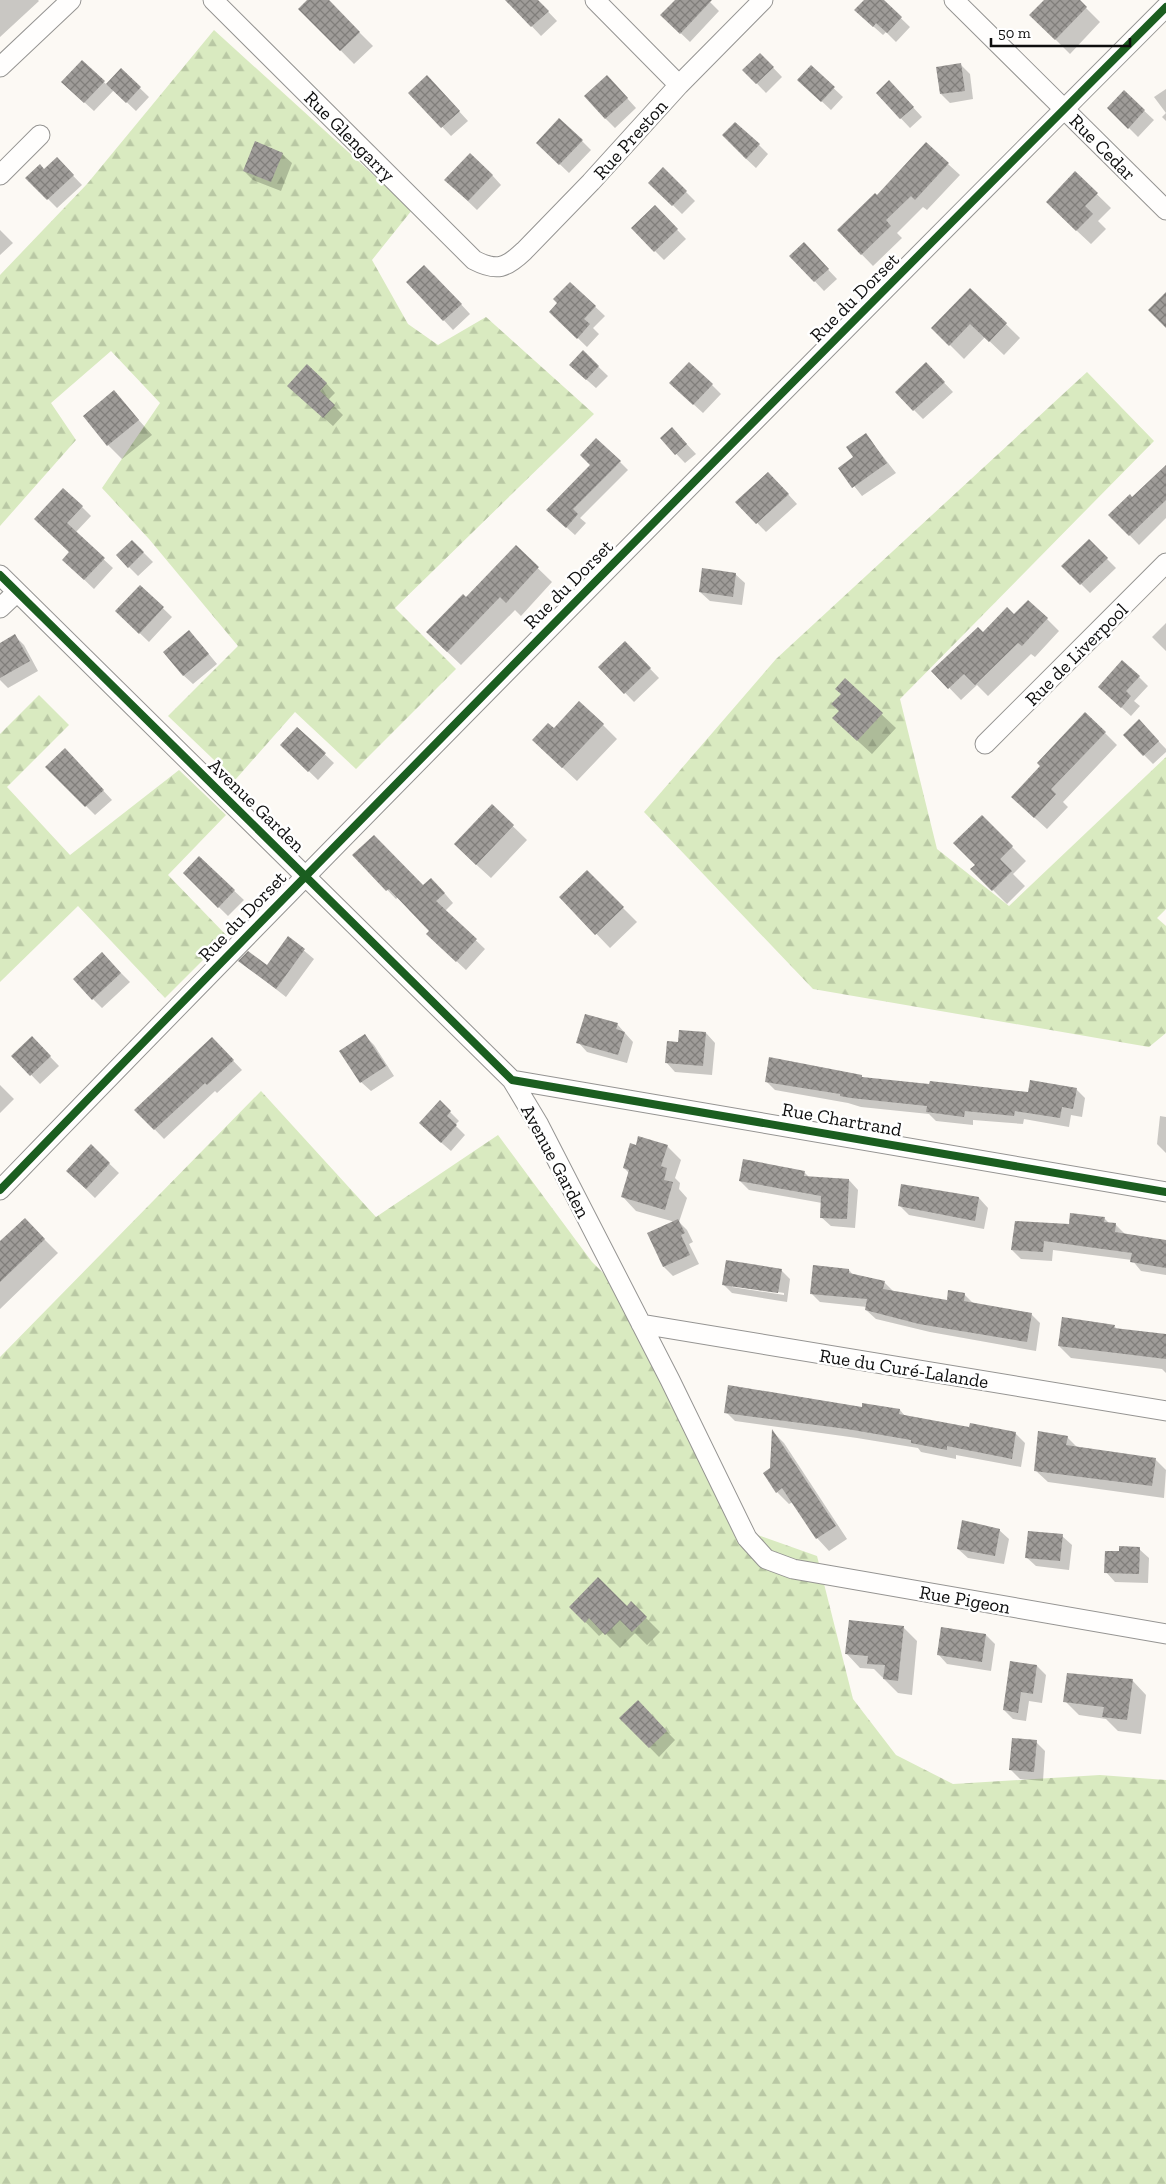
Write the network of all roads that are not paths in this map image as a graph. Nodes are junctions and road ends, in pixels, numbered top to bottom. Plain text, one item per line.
1 (71, 0) edge
2 (213, 0) edge
3 (596, 0) edge
4 (764, 0) edge
5 (954, 0) edge
6 (1166, 7) edge
7 (0, 66) edge
8 (679, 85) junction
9 (1064, 109) junction
10 (40, 135) dead end
11 (0, 175) edge
12 (1166, 210) edge
13 (490, 268) joint
14 (1166, 563) edge
15 (0, 575) edge
16 (17, 592) junction
17 (0, 608) edge
18 (985, 744) dead end
19 (305, 875) junction
20 (512, 1080) junction
21 (0, 1190) edge
22 (1166, 1192) edge
23 (641, 1324) junction
24 (1166, 1412) edge
25 (766, 1559) joint
26 (1166, 1634) edge

1 - 7 street
2 - 13 street, Rue Glengarry
3 - 8 street
4 - 8 street, Rue Preston
5 - 9 street, Rue Cedar
6 - 9 street, Rue du Dorset
8 - 13 street, Rue Preston
9 - 12 street, Rue Cedar
9 - 19 street, Rue du Dorset
10 - 11 street
14 - 18 street, Rue de Liverpool
15 - 16 street, Avenue Garden
16 - 17 street
16 - 19 street, Avenue Garden
19 - 20 street, Avenue Garden
19 - 21 street, Rue du Dorset
20 - 22 street, Rue Chartrand
20 - 23 street, Avenue Garden
23 - 24 street, Rue du Curé-Lalande
23 - 25 street, Avenue Garden
25 - 26 street, Rue Pigeon

